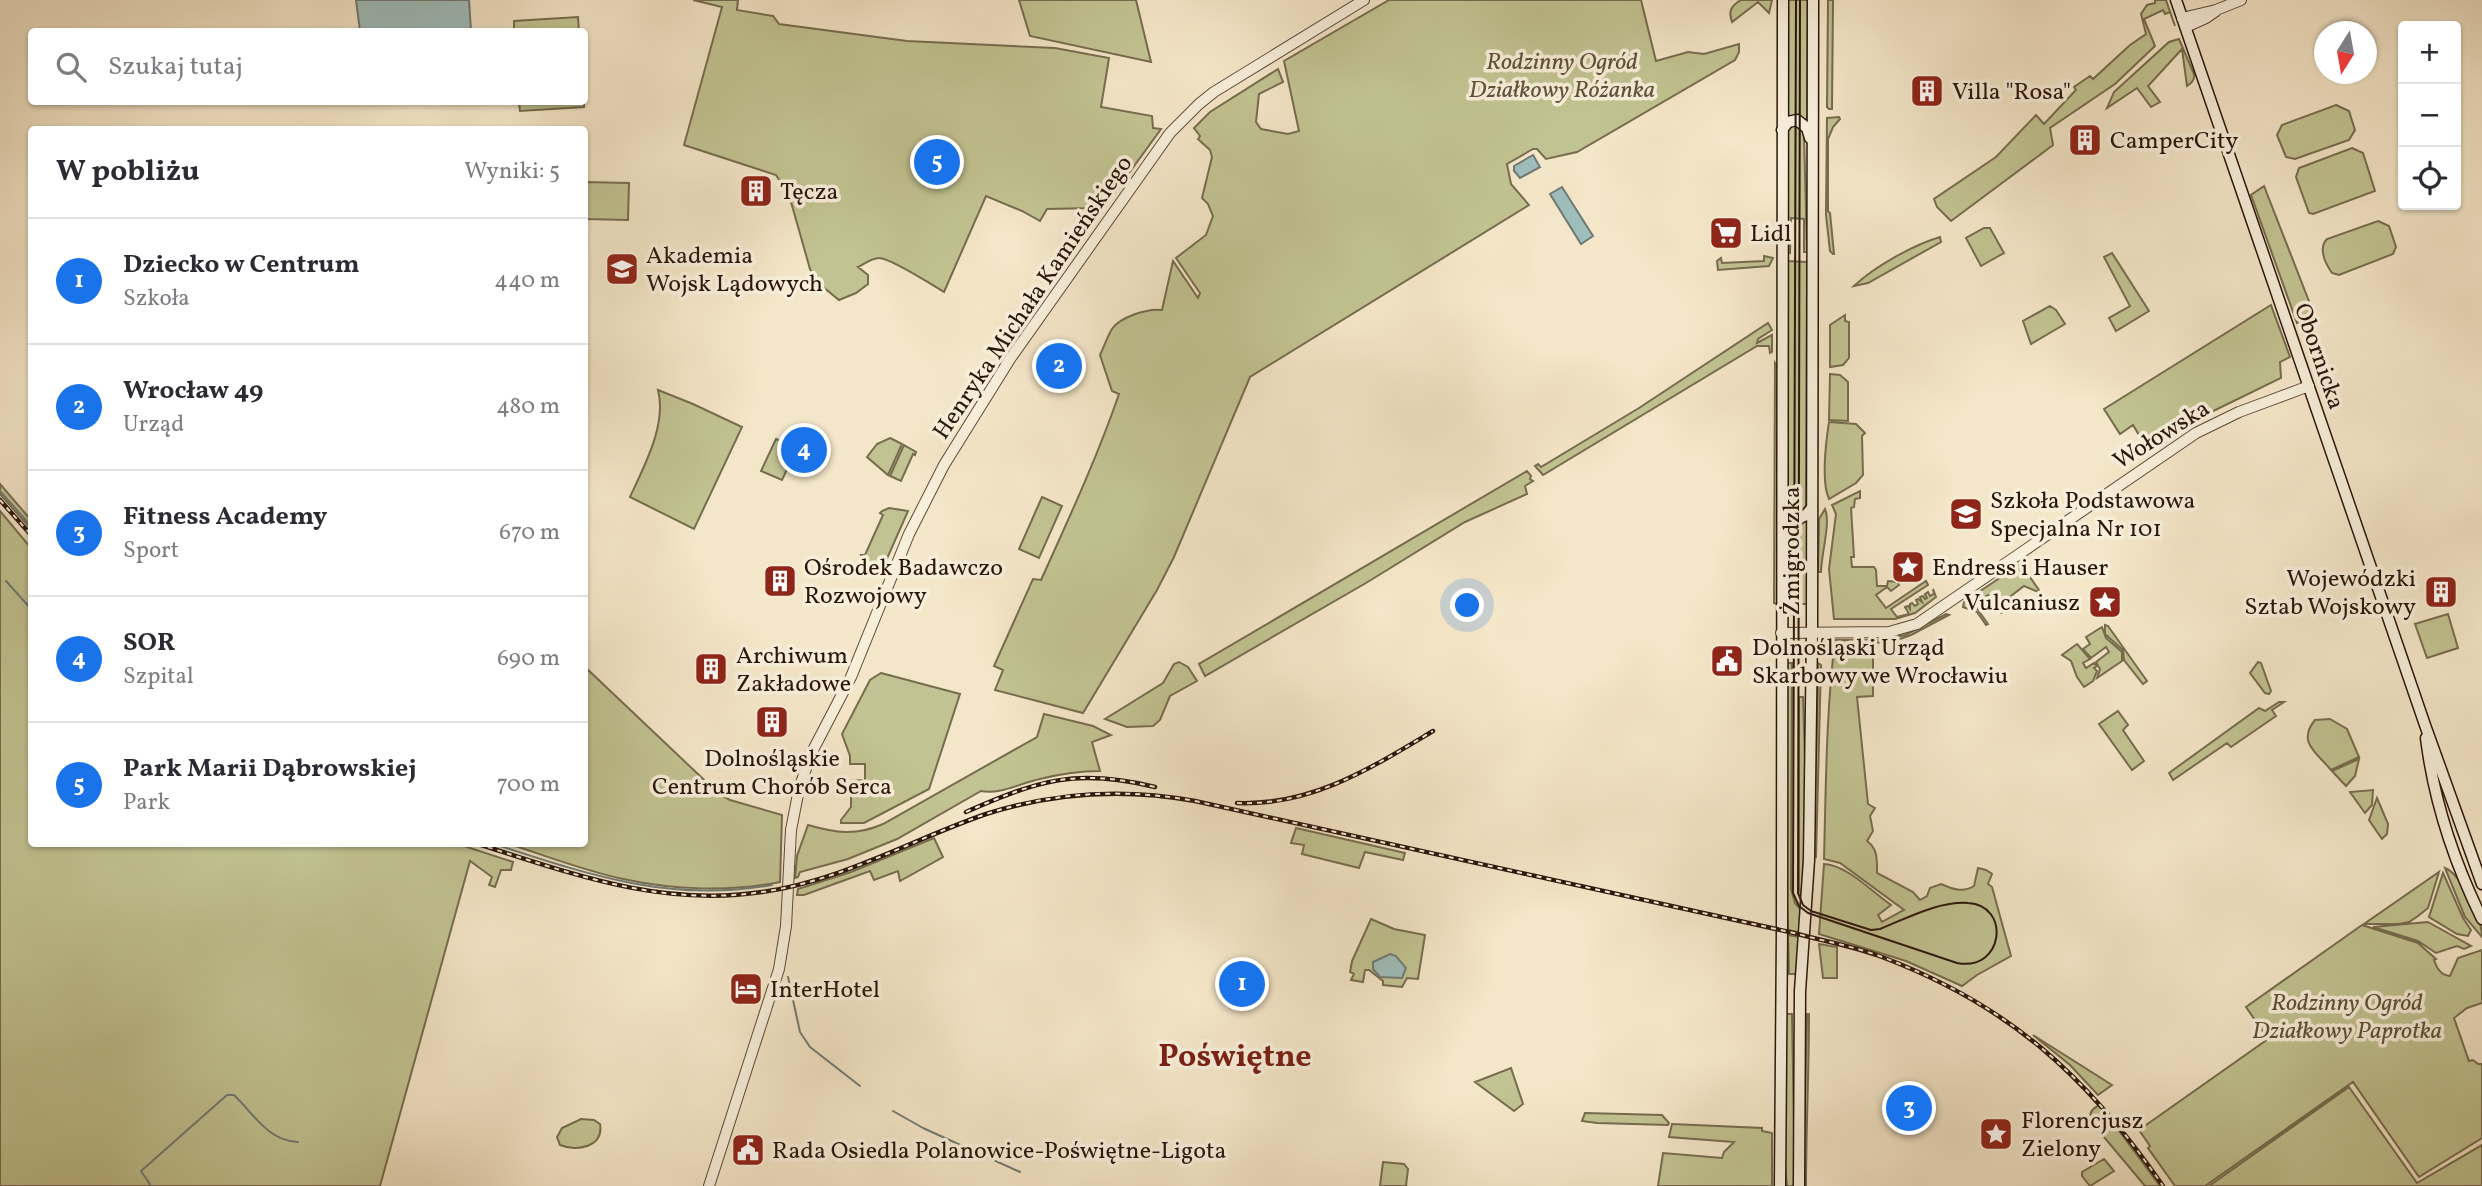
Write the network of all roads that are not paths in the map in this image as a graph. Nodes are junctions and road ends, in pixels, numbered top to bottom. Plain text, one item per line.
1 (1364, 0) edge
2 (1783, 0) edge
3 (1813, 0) edge
4 (2176, 0) edge
5 (2241, 0) edge
6 (2184, 23) junction
7 (1782, 130) junction
8 (1811, 141) junction
9 (2309, 386) junction
10 (1782, 501) junction
11 (1811, 509) junction
12 (1812, 632) junction
13 (1781, 633) junction
14 (2425, 725) junction
15 (2482, 884) edge
16 (2482, 919) edge
17 (709, 1186) edge
18 (1780, 1186) edge
19 (1799, 1186) edge

1 - 17 street, Henryka Michała Kamieńskiego
2 - 7 main road, Żmigrodzka
3 - 8 main road, Żmigrodzka
4 - 6 main road, Obornicka
5 - 6 street
6 - 9 main road, Obornicka
7 - 8 main road
7 - 10 main road, Żmigrodzka
8 - 11 main road, Żmigrodzka
9 - 12 street, Wołowska
9 - 14 main road, Obornicka
10 - 11 main road
10 - 13 main road, Żmigrodzka
11 - 12 main road, Żmigrodzka
12 - 13 street, Wołowska
12 - 19 main road, Żmigrodzka
13 - 18 main road, Żmigrodzka
14 - 15 main road, Obornicka
14 - 16 main road, Obornicka

